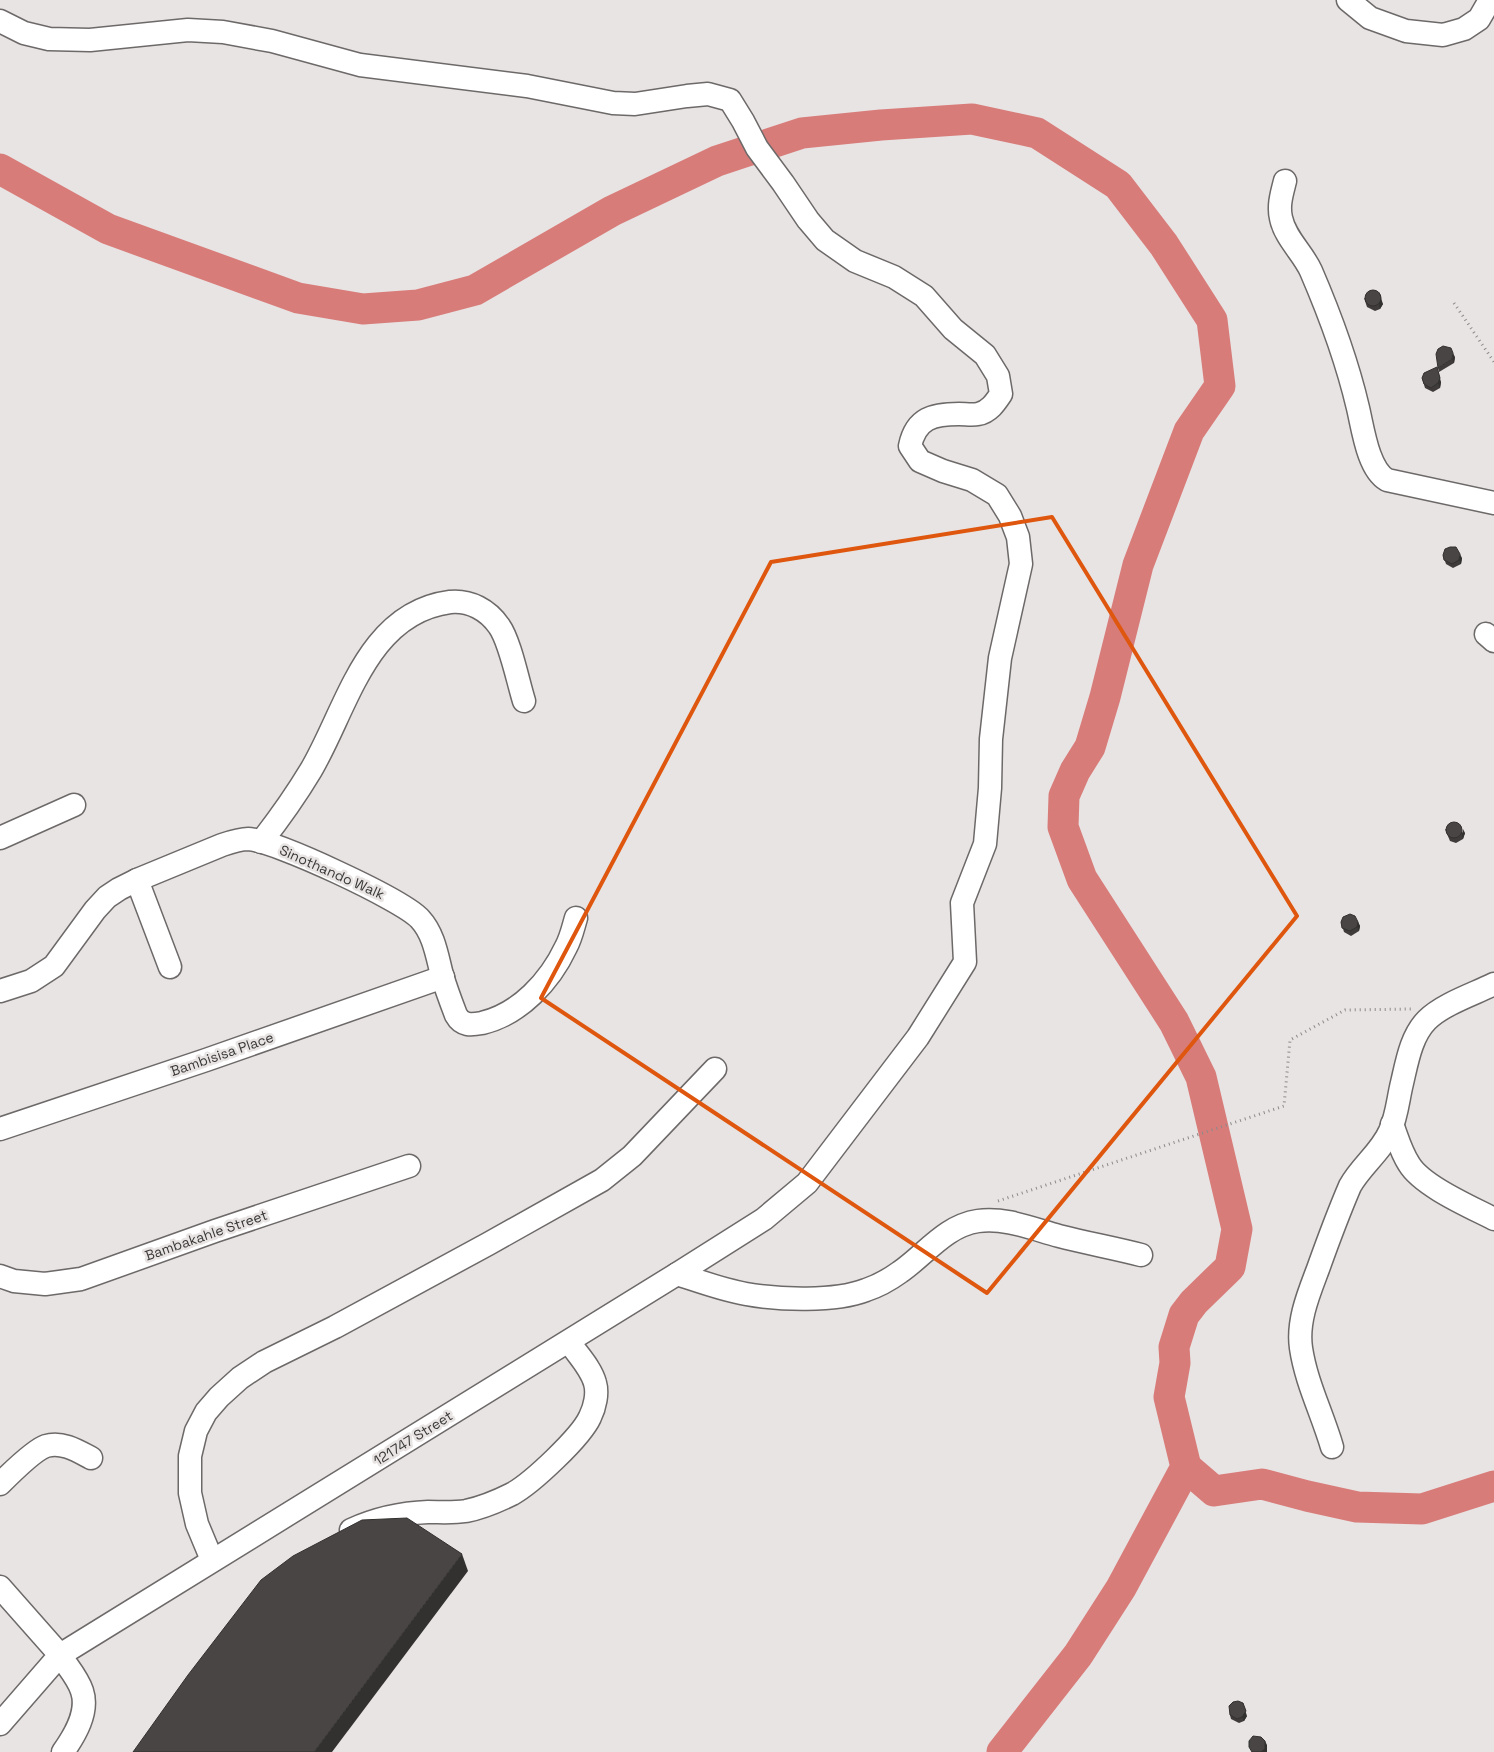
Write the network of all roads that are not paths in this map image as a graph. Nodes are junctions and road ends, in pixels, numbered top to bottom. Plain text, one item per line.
1 (1348, 0) edge
2 (1485, 9) edge
3 (0, 21) edge
4 (1285, 181) dead end
5 (1494, 503) edge
6 (524, 701) dead end
7 (74, 805) dead end
8 (0, 838) edge
9 (261, 842) junction
10 (137, 880) junction
11 (576, 918) dead end
12 (170, 967) dead end
13 (443, 977) junction
14 (1494, 984) edge
15 (0, 991) edge
16 (715, 1069) dead end
17 (1392, 1124) junction
18 (0, 1129) edge
19 (409, 1166) dead end
20 (1494, 1219) edge
21 (1141, 1255) dead end
22 (677, 1274) junction
23 (0, 1276) edge
24 (569, 1342) junction
25 (1332, 1446) dead end
26 (91, 1458) dead end
27 (0, 1484) edge
28 (332, 1539) edge
29 (212, 1560) junction
30 (0, 1587) edge
31 (60, 1655) junction
32 (0, 1724) edge
33 (63, 1752) edge

1 - 2 street
3 - 22 street, 121747 Street
4 - 5 street
6 - 9 street
7 - 8 street
9 - 10 street, Sinothando Walk
9 - 13 street, Sinothando Walk
10 - 12 street
10 - 15 street, Sinothando Walk
11 - 13 street, Sinothando Walk
13 - 18 street, Bambisisa Place
14 - 17 street
16 - 29 street
17 - 20 street
17 - 25 street
19 - 23 street, Bambakahle Street
21 - 22 street
22 - 24 street, 121747 Street
24 - 28 street
24 - 29 street, 121747 Street
26 - 27 street
29 - 31 street, 121747 Street
30 - 31 street
31 - 32 street, 121747 Street
31 - 33 street

